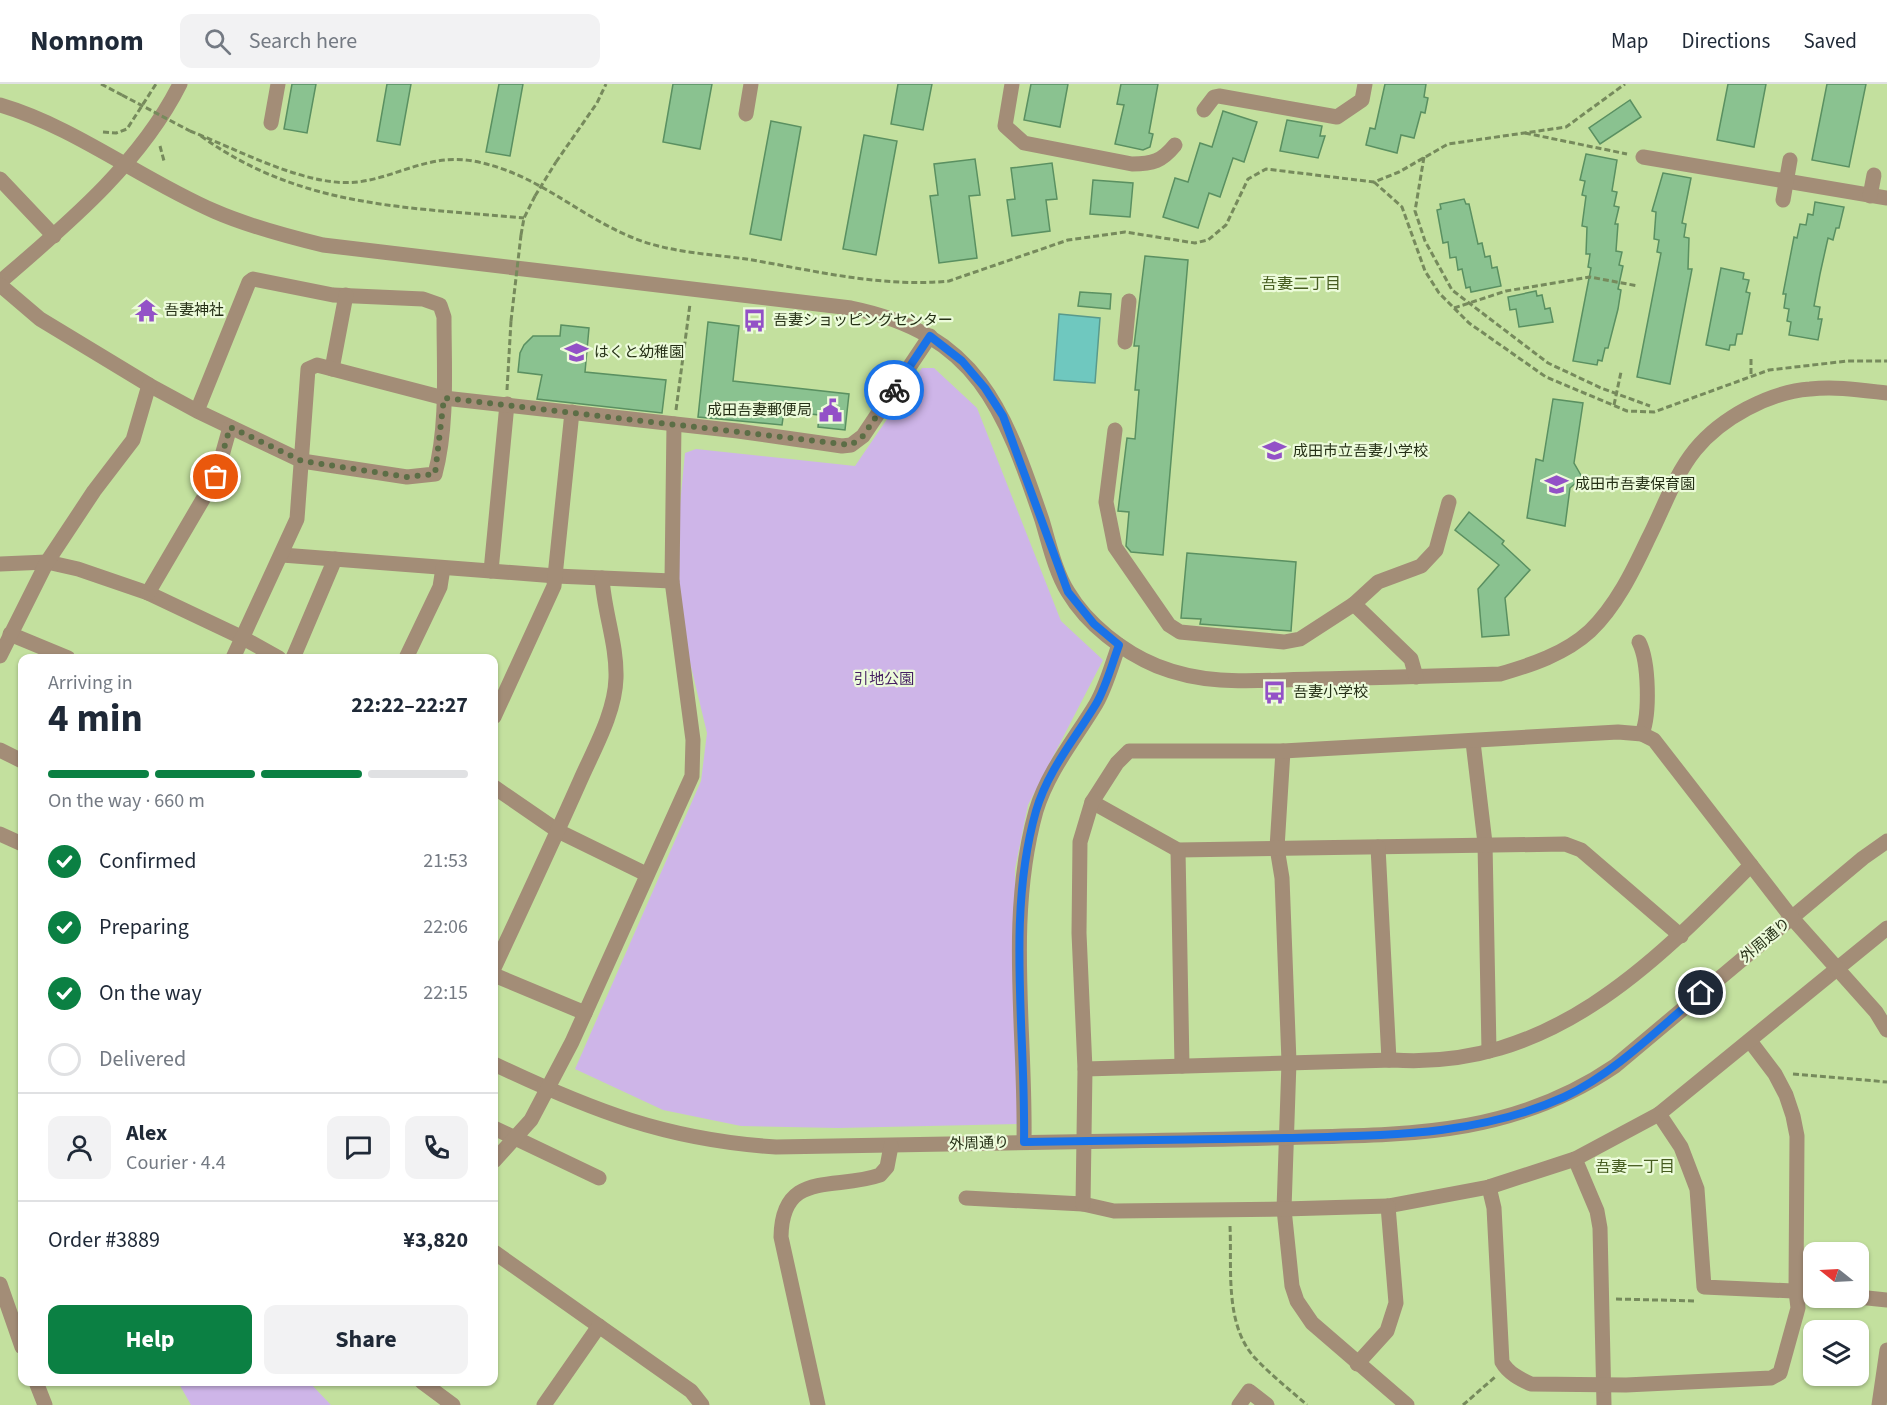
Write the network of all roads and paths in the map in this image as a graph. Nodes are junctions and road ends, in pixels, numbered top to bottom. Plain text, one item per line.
1 (102, 84) edge
2 (156, 84) edge
3 (180, 84) edge
4 (278, 84) edge
5 (606, 84) edge
6 (751, 84) edge
7 (1012, 84) edge
8 (1365, 84) edge
9 (1625, 84) edge
10 (0, 105) edge
11 (1204, 110) dead end
12 (746, 114) dead end
13 (271, 123) dead end
14 (103, 132) dead end
15 (1521, 132) junction
16 (197, 134) junction
17 (1175, 145) dead end
18 (1424, 157) junction
19 (1643, 157) joint
20 (1790, 160) dead end
21 (123, 164) junction
22 (1874, 175) dead end
23 (0, 179) edge
24 (1374, 182) junction
25 (1786, 182) junction
26 (1870, 196) junction
27 (1887, 198) edge
28 (1783, 200) dead end
29 (524, 218) junction
30 (54, 236) junction
31 (0, 283) edge
32 (1638, 286) dead end
33 (345, 295) junction
34 (1129, 301) dead end
35 (690, 302) dead end
36 (1468, 303) junction
37 (1454, 308) junction
38 (930, 336) junction
39 (1125, 342) dead end
40 (1751, 359) dead end
41 (1887, 361) edge
42 (332, 369) junction
43 (1621, 372) dead end
44 (1752, 377) junction
45 (148, 385) junction
46 (1887, 393) edge
47 (1617, 394) junction
48 (444, 398) junction
49 (507, 404) junction
50 (1614, 405) junction
51 (1650, 406) dead end
52 (197, 411) junction
53 (572, 412) junction
54 (674, 424) junction
55 (230, 427) junction
56 (1115, 430) dead end
57 (302, 461) junction
58 (1449, 502) dead end
59 (282, 555) junction
60 (335, 559) junction
61 (46, 562) junction
62 (0, 564) edge
63 (443, 568) junction
64 (491, 571) junction
65 (556, 576) junction
66 (602, 578) junction
67 (672, 581) junction
68 (148, 593) junction
69 (1354, 604) junction
70 (10, 634) junction
71 (243, 638) junction
72 (1638, 642) dead end
73 (1119, 645) junction
74 (58, 654) edge
75 (235, 654) edge
76 (272, 654) edge
77 (296, 654) edge
78 (408, 654) edge
79 (0, 656) edge
80 (1416, 677) junction
81 (498, 708) edge
82 (1642, 734) junction
83 (1473, 741) junction
84 (0, 750) edge
85 (1283, 751) junction
86 (18, 758) edge
87 (498, 790) edge
88 (1092, 802) junction
89 (558, 831) junction
90 (0, 834) edge
91 (1887, 841) edge
92 (18, 842) edge
93 (1485, 843) junction
94 (1378, 847) junction
95 (1277, 848) junction
96 (1178, 850) junction
97 (1751, 865) junction
98 (646, 874) junction
99 (1792, 918) junction
100 (1887, 928) edge
101 (1682, 936) junction
102 (498, 959) edge
103 (1837, 971) junction
104 (498, 977) edge
105 (585, 1012) junction
106 (1887, 1030) edge
107 (1750, 1041) junction
108 (1489, 1051) junction
109 (1389, 1060) junction
110 (1289, 1062) junction
111 (498, 1066) edge
112 (1182, 1066) junction
113 (1085, 1069) junction
114 (1773, 1072) junction
115 (1887, 1082) edge
116 (547, 1088) junction
117 (1659, 1114) junction
118 (498, 1130) edge
119 (515, 1137) junction
120 (1288, 1138) junction
121 (1084, 1141) junction
122 (1024, 1142) junction
123 (891, 1146) junction
124 (498, 1156) edge
125 (1575, 1159) junction
126 (599, 1178) dead end
127 (1489, 1187) junction
128 (966, 1198) dead end
129 (1083, 1204) junction
130 (1388, 1206) junction
131 (1230, 1208) junction
132 (1284, 1209) junction
133 (498, 1255) edge
134 (0, 1284) edge
135 (1796, 1291) junction
136 (1803, 1291) edge
137 (1869, 1298) edge
138 (1602, 1299) junction
139 (1887, 1300) edge
140 (1699, 1301) dead end
141 (599, 1326) junction
142 (18, 1336) edge
143 (1887, 1350) edge
144 (1357, 1364) junction
145 (1506, 1368) junction
146 (1603, 1383) junction
147 (38, 1386) edge
148 (427, 1386) edge
149 (45, 1405) edge
150 (453, 1405) edge
151 (544, 1405) edge
152 (702, 1405) edge
153 (818, 1405) edge
154 (1239, 1405) edge
155 (1267, 1405) edge
156 (1307, 1405) edge
157 (1407, 1405) edge
158 (1463, 1405) edge
159 (1604, 1405) edge
160 (1880, 1405) edge

1 - 16 path, bridge
2 - 14 path
3 - 21 street
4 - 13 street
5 - 29 path, bridge
6 - 12 street
7 - 17 street
8 - 11 street
9 - 15 path
10 - 21 street
15 - 18 path
15 - 19 path
16 - 24 path
16 - 29 path
18 - 24 path
18 - 36 path
19 - 25 street
20 - 25 street
21 - 30 street
21 - 38 street
22 - 26 street
23 - 30 street
24 - 37 path
25 - 26 street
25 - 28 street
26 - 27 street
29 - 49 path, bridge
30 - 31 street
31 - 45 street
32 - 36 path
33 - 42 street
33 - 48 street
33 - 52 street
34 - 39 street
35 - 54 path
36 - 37 path
36 - 47 path
37 - 50 path
38 - 54 street
38 - 73 street
40 - 44 path
41 - 44 path
42 - 48 street
42 - 57 street
43 - 47 path
44 - 50 path
45 - 52 street
45 - 61 street
46 - 80 street
47 - 50 path
47 - 51 path
48 - 49 street
48 - 57 street
49 - 53 street
49 - 64 street
52 - 55 street
53 - 54 street
53 - 65 street
54 - 67 street
55 - 57 street
55 - 68 street
56 - 69 street
57 - 59 street
58 - 69 street
59 - 60 street
59 - 71 street
60 - 63 street
60 - 77 street
61 - 62 street
61 - 68 street
61 - 70 street
63 - 64 street
63 - 78 street
64 - 65 street
65 - 66 street
65 - 81 street
66 - 67 street
66 - 89 street
67 - 98 street
68 - 71 street
69 - 80 street
70 - 74 street
70 - 79 street
71 - 75 street
71 - 76 street
72 - 82 street
73 - 80 street
73 - 122 street
82 - 83 street
82 - 97 street
83 - 85 street
83 - 93 street
84 - 86 street
85 - 88 street
85 - 95 street
87 - 89 street
88 - 96 street
88 - 113 street
89 - 98 street
89 - 102 street
90 - 92 street
91 - 99 street, 外周通り
93 - 94 street
93 - 101 street
93 - 108 street
94 - 95 street
94 - 109 street
95 - 96 street
95 - 110 street
96 - 112 street
97 - 99 street
97 - 101 street
98 - 105 street
99 - 103 street
99 - 120 street, 外周通り
100 - 103 street
101 - 108 street
103 - 106 street
103 - 107 street
104 - 105 street
105 - 116 street
107 - 114 street
107 - 117 street
108 - 109 street
109 - 110 street
110 - 112 street
110 - 120 street
111 - 116 street, 外周通り
112 - 113 street
113 - 121 street
114 - 115 path
114 - 135 street
116 - 119 street
116 - 123 street, 外周通り
117 - 125 street
117 - 135 street
118 - 119 street
119 - 124 street
119 - 126 street
120 - 121 street, 外周通り
120 - 132 street
121 - 122 street, 外周通り
121 - 129 street
122 - 123 street, 外周通り
123 - 153 street
125 - 127 street
125 - 138 street
127 - 130 street
127 - 145 street
128 - 129 street
129 - 131 street
130 - 132 street
130 - 144 street
131 - 132 street
131 - 156 path
132 - 144 street
133 - 141 street
134 - 142 street
135 - 136 street
135 - 146 street
137 - 139 street
138 - 140 path
138 - 146 street
141 - 151 street
141 - 152 street
143 - 160 street
144 - 157 street
145 - 146 street
145 - 158 path
146 - 159 street
147 - 149 street
148 - 150 street
154 - 155 street

